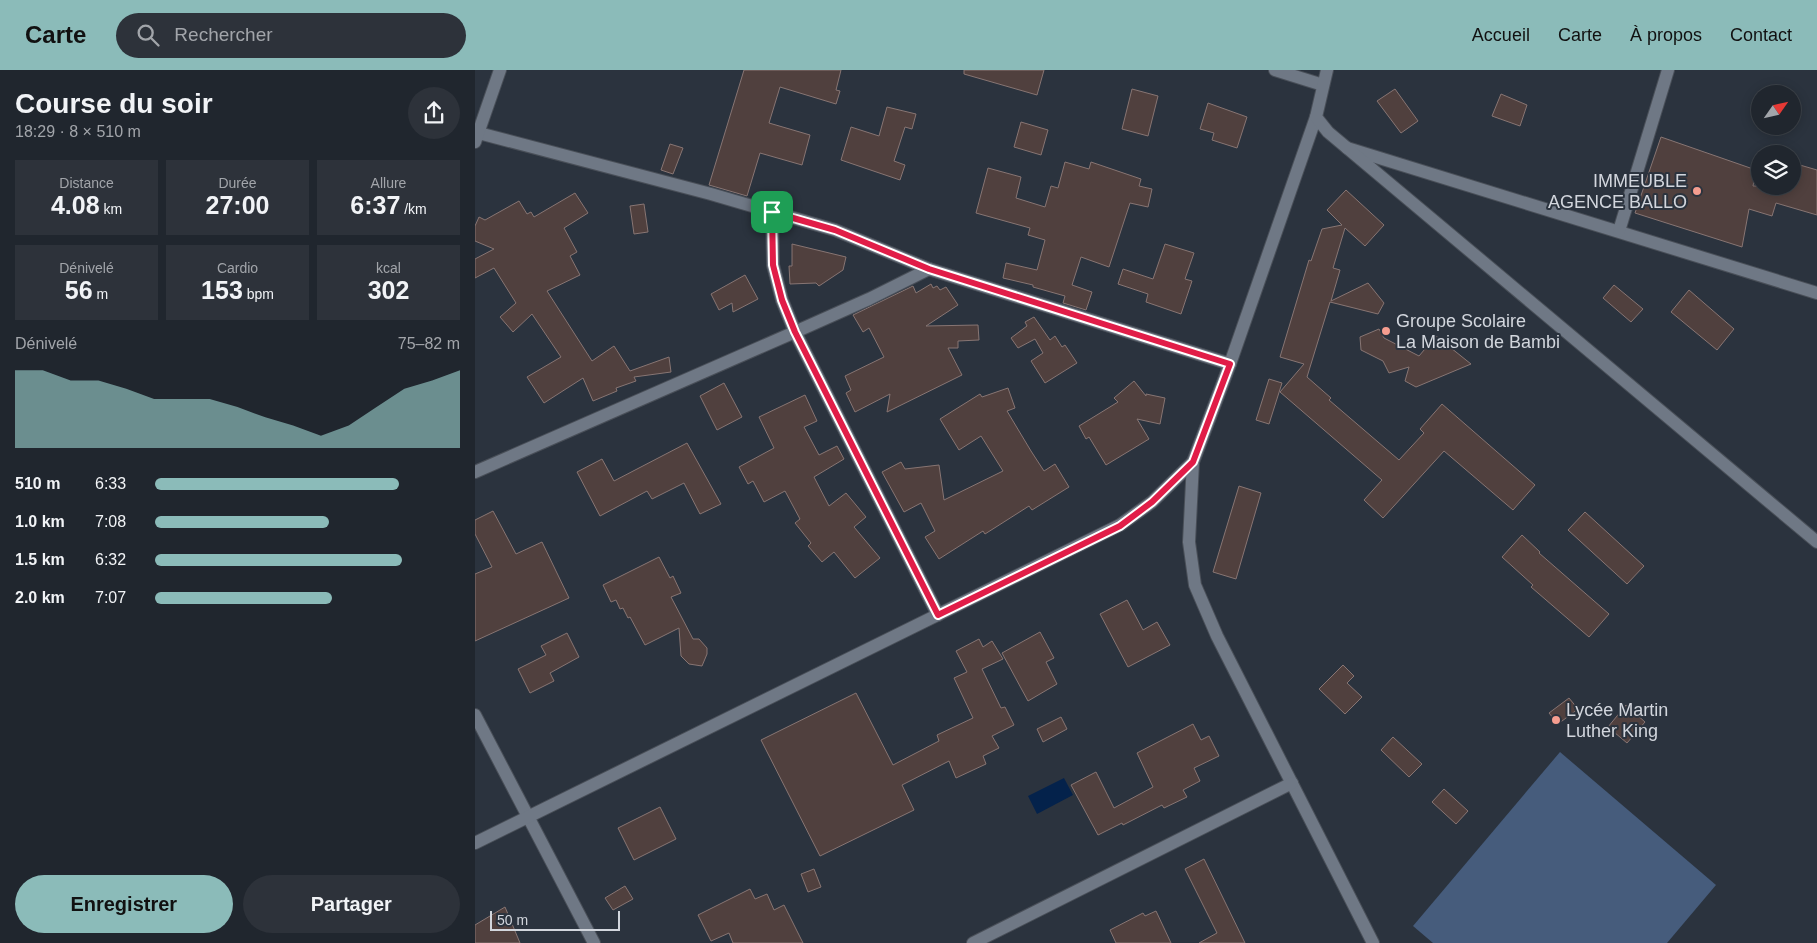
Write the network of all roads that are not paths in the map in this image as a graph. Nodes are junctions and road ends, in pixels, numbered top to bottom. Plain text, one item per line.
1 (500, 70) edge
2 (1275, 70) edge
3 (1327, 70) edge
4 (1668, 70) edge
5 (1323, 85) junction
6 (1316, 117) junction
7 (476, 136) edge
8 (1347, 148) junction
9 (772, 212) junction
10 (1619, 231) junction
11 (929, 269) junction
12 (1817, 293) edge
13 (795, 332) junction
14 (1230, 364) junction
15 (1193, 462) junction
16 (475, 472) edge
17 (1817, 542) edge
18 (938, 615) junction
19 (475, 715) edge
20 (1292, 783) junction
21 (528, 816) junction
22 (475, 843) edge
23 (594, 943) edge
24 (973, 943) edge
25 (1373, 943) edge

1 - 7 street
2 - 5 street
3 - 5 street
4 - 10 street
5 - 6 street
6 - 8 street
6 - 14 street
7 - 9 street
8 - 10 street
8 - 17 street
9 - 11 street
9 - 13 street
10 - 12 street
11 - 13 street
11 - 14 street
13 - 16 street
13 - 18 street
14 - 15 street
15 - 18 street
15 - 20 street
18 - 21 street
19 - 21 street
20 - 24 street
20 - 25 street
21 - 22 street
21 - 23 street

